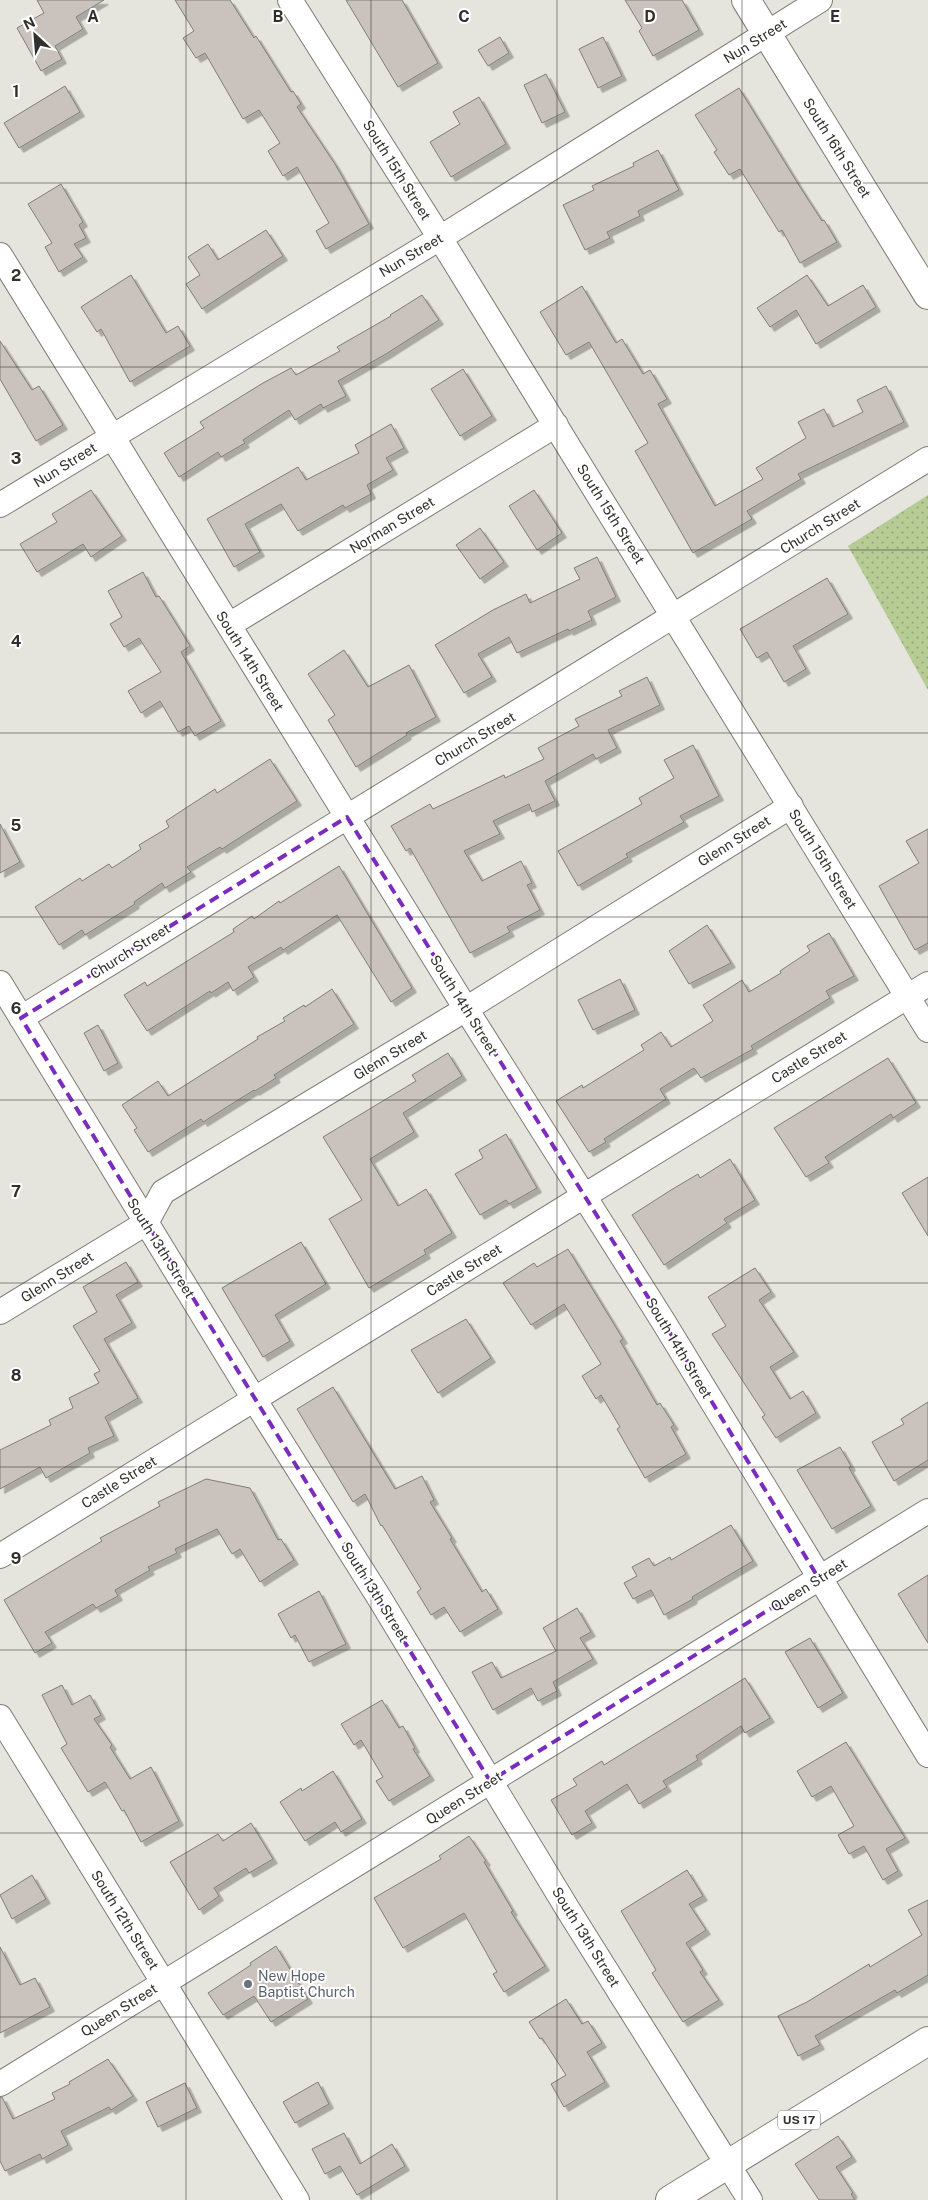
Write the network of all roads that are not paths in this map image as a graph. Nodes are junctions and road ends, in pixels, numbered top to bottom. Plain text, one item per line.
1 (290, 0) edge
2 (746, 0) edge
3 (820, 0) edge
4 (767, 34) junction
5 (440, 238) junction
6 (0, 255) edge
7 (928, 295) edge
8 (556, 425) junction
9 (112, 436) junction
10 (928, 459) edge
11 (0, 505) edge
12 (674, 616) junction
13 (228, 625) junction
14 (791, 806) junction
15 (347, 817) junction
16 (0, 983) edge
17 (928, 984) edge
18 (907, 997) junction
19 (466, 1008) junction
20 (21, 1018) junction
21 (928, 1030) edge
22 (585, 1195) junction
23 (146, 1223) junction
24 (0, 1312) edge
25 (254, 1399) junction
26 (928, 1511) edge
27 (0, 1556) edge
28 (819, 1579) junction
29 (0, 1717) edge
30 (928, 1755) edge
31 (490, 1781) junction
32 (164, 1983) junction
33 (928, 2041) edge
34 (0, 2084) edge
35 (728, 2164) junction
36 (297, 2200) edge
37 (670, 2200) edge
38 (750, 2200) edge

1 - 5 street, South 15th Street
2 - 4 main road, South 16th Street
3 - 4 street, Nun Street
4 - 5 street, Nun Street
4 - 7 main road, South 16th Street
5 - 8 street, South 15th Street
5 - 9 street, Nun Street
6 - 9 street, South 14th Street
8 - 12 street, South 15th Street
8 - 13 street, Norman Street
9 - 11 street, Nun Street
9 - 13 street, South 14th Street
10 - 12 street, Church Street
12 - 14 street, South 15th Street
12 - 15 street, Church Street
13 - 15 street, South 14th Street
14 - 18 street, South 15th Street
14 - 19 street, Glenn Street
15 - 19 street, South 14th Street
15 - 20 street, Church Street
16 - 20 street, South 13th Street
17 - 18 street, Castle Street
18 - 21 street, South 15th Street
18 - 22 street, Castle Street
19 - 22 street, South 14th Street
19 - 23 street, Glenn Street
20 - 23 street, South 13th Street
22 - 25 street, Castle Street
22 - 28 street, South 14th Street
23 - 24 street, Glenn Street
23 - 25 street, South 13th Street
25 - 27 street, Castle Street
25 - 31 street, South 13th Street
26 - 28 street, Queen Street
28 - 30 street, South 14th Street
28 - 31 street, Queen Street
29 - 32 street, South 12th Street
31 - 32 street, Queen Street
31 - 35 street, South 13th Street
32 - 34 street, Queen Street
32 - 36 street, South 12th Street
33 - 35 main road, US 17
35 - 37 main road, US 17
35 - 38 street, South 13th Street

